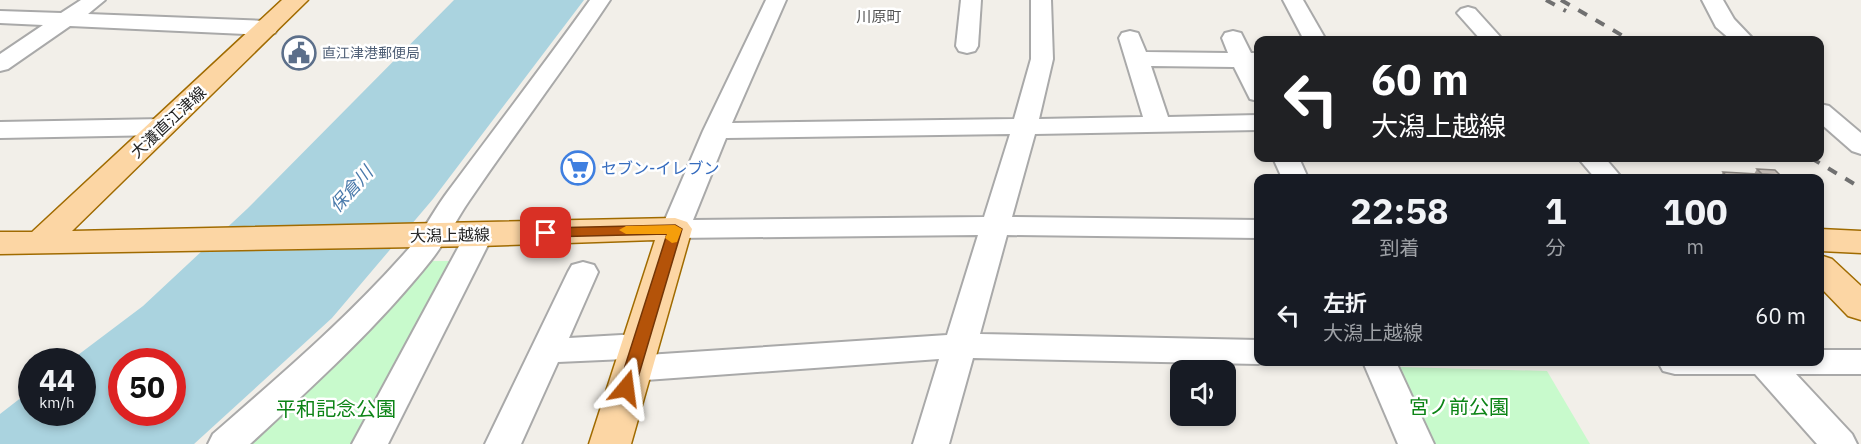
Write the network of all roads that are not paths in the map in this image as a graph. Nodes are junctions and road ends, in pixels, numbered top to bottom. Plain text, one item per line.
1 (95, 0) edge
2 (296, 0) edge
3 (600, 0) edge
4 (776, 0) edge
5 (971, 0) edge
6 (1041, 0) edge
7 (1293, 0) edge
8 (1712, 0) edge
9 (1468, 13) dead end
10 (0, 17) edge
11 (64, 21) junction
12 (267, 28) junction
13 (1313, 36) edge
14 (1488, 36) edge
15 (1739, 36) edge
16 (1233, 38) dead end
17 (967, 46) dead end
18 (1251, 60) edge
19 (0, 64) edge
20 (1824, 114) edge
21 (1254, 123) edge
22 (1158, 124) junction
23 (1025, 126) junction
24 (163, 127) junction
25 (0, 130) edge
26 (716, 131) junction
27 (1861, 146) edge
28 (1595, 162) edge
29 (1605, 174) edge
30 (996, 226) junction
31 (675, 229) junction
32 (1254, 229) edge
33 (479, 235) junction
34 (422, 236) junction
35 (1824, 240) edge
36 (1861, 242) edge
37 (0, 243) edge
38 (40, 243) junction
39 (1824, 271) edge
40 (583, 272) dead end
41 (1861, 307) edge
42 (960, 346) junction
43 (547, 351) junction
44 (1254, 352) edge
45 (635, 358) junction
46 (1824, 362) edge
47 (1861, 362) edge
48 (1382, 366) edge
49 (1768, 366) edge
50 (226, 444) edge
51 (370, 444) edge
52 (503, 444) edge
53 (610, 444) edge
54 (931, 444) edge
55 (1416, 444) edge
56 (1839, 444) edge

1 - 11 street
2 - 12 main road, 大瀁直江津線
3 - 34 street
4 - 26 street
5 - 17 street
6 - 23 street
7 - 13 street
8 - 15 street
9 - 14 street
10 - 11 street
11 - 12 street
11 - 19 street
12 - 24 main road, 大瀁直江津線
16 - 18 street
18 - 22 street
20 - 27 street
21 - 22 street
22 - 23 street
23 - 26 street
23 - 30 street
24 - 25 street
24 - 38 main road, 大瀁直江津線
26 - 31 street
28 - 29 street
30 - 31 street
30 - 32 street
30 - 42 street
31 - 33 main road, 大潟上越線
31 - 45 main road
33 - 34 main road, 大潟上越線
33 - 51 street
34 - 38 main road, 大潟上越線
34 - 50 street
35 - 36 main road
37 - 38 main road, 大潟上越線
39 - 41 main road
40 - 43 street
42 - 44 street
42 - 45 street
42 - 54 street
43 - 45 street
43 - 52 street
45 - 53 main road
46 - 47 street
48 - 55 street
49 - 56 street

